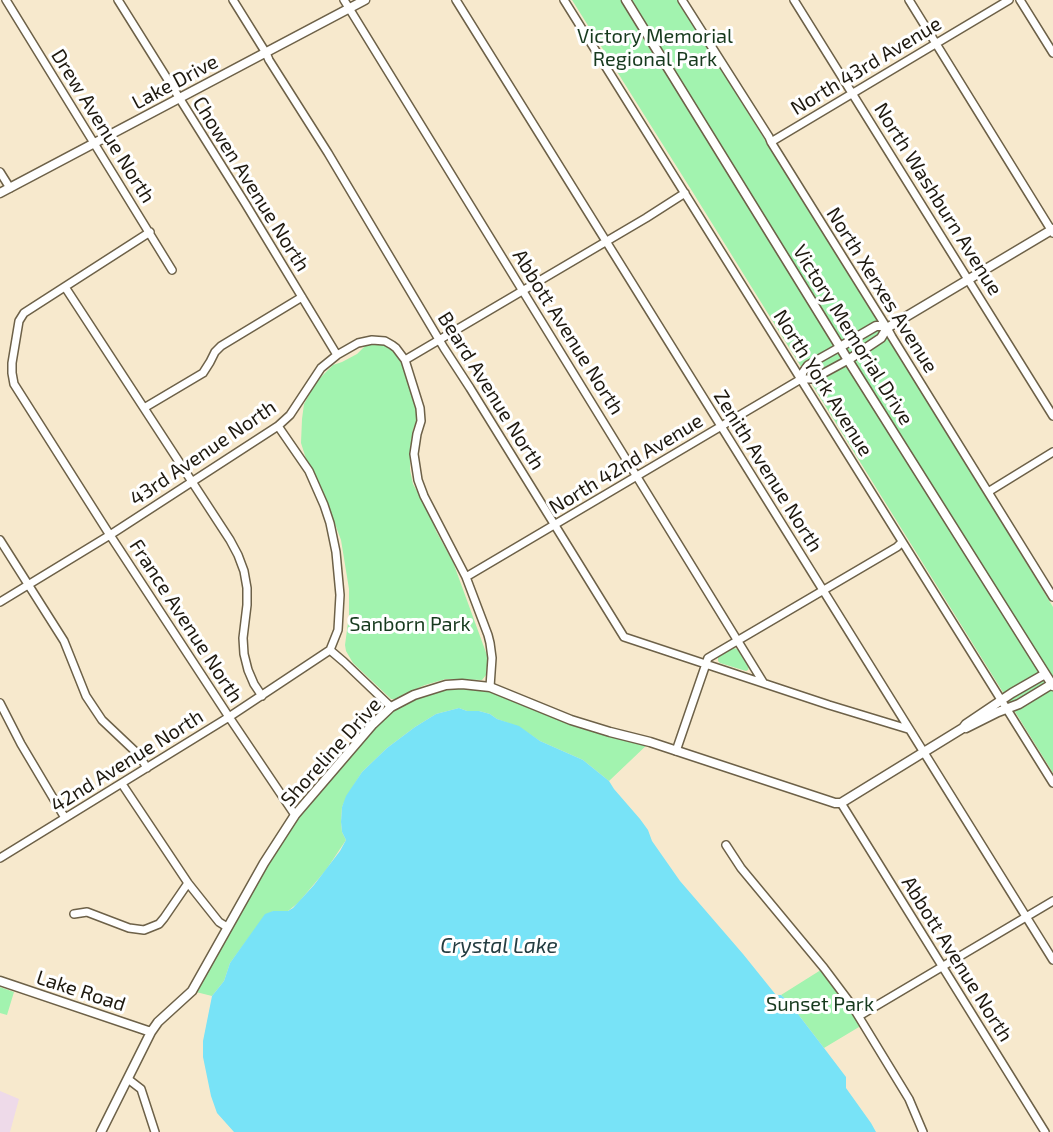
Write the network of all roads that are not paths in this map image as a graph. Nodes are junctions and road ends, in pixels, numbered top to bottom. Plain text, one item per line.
1 (6, 0) edge
2 (118, 0) edge
3 (233, 0) edge
4 (344, 0) edge
5 (365, 0) edge
6 (456, 0) edge
7 (564, 0) edge
8 (626, 0) edge
9 (682, 0) edge
10 (794, 0) edge
11 (909, 0) edge
12 (1009, 0) edge
13 (1020, 0) edge
14 (349, 8) junction
15 (936, 44) junction
16 (266, 53) junction
17 (1053, 53) edge
18 (852, 94) junction
19 (179, 99) junction
20 (771, 142) junction
21 (94, 144) junction
22 (0, 172) edge
23 (10, 188) junction
24 (685, 193) junction
25 (0, 194) edge
26 (1052, 231) edge
27 (150, 232) junction
28 (605, 241) junction
29 (172, 270) dead end
30 (968, 279) junction
31 (65, 287) junction
32 (522, 290) junction
33 (302, 297) junction
34 (887, 328) junction
35 (439, 340) junction
36 (840, 348) junction
37 (337, 355) junction
38 (405, 360) junction
39 (848, 360) junction
40 (801, 379) junction
41 (144, 408) junction
42 (1053, 416) edge
43 (279, 426) junction
44 (721, 427) junction
45 (1053, 452) edge
46 (638, 476) junction
47 (191, 482) junction
48 (988, 492) junction
49 (555, 525) junction
50 (110, 535) junction
51 (0, 540) edge
52 (902, 542) junction
53 (466, 577) junction
54 (29, 584) junction
55 (822, 590) junction
56 (1053, 597) edge
57 (0, 602) edge
58 (738, 640) junction
59 (330, 650) junction
60 (706, 663) junction
61 (1049, 671) edge
62 (764, 682) junction
63 (1053, 685) edge
64 (490, 687) junction
65 (262, 696) junction
66 (1001, 700) junction
67 (0, 703) edge
68 (391, 707) junction
69 (1006, 709) junction
70 (229, 717) junction
71 (963, 728) junction
72 (908, 729) junction
73 (676, 751) junction
74 (923, 752) junction
75 (147, 768) junction
76 (1053, 783) edge
77 (122, 784) junction
78 (841, 803) junction
79 (295, 815) junction
80 (65, 818) junction
81 (726, 845) dead end
82 (0, 858) edge
83 (188, 883) junction
84 (1053, 902) edge
85 (74, 914) dead end
86 (1027, 917) junction
87 (227, 927) junction
88 (1053, 960) edge
89 (943, 967) junction
90 (0, 981) edge
91 (859, 1016) junction
92 (152, 1032) junction
93 (128, 1079) junction
94 (1053, 1125) edge
95 (1043, 1131) edge
96 (101, 1132) edge
97 (155, 1132) edge
98 (923, 1132) edge

1 - 21 street, Drew Avenue North
2 - 19 street, Chowen Avenue North
3 - 16 street, Beard Avenue North
4 - 14 street, Abbott Avenue North
5 - 14 street, Lake Drive
6 - 28 street, Zenith Avenue North
7 - 24 street, North York Avenue
8 - 36 street, Victory Memorial Drive
9 - 20 street, North Xerxes Avenue
10 - 18 street, North Washburn Avenue
11 - 15 street
12 - 15 street, North 43rd Avenue
13 - 17 street
14 - 16 street, Lake Drive
14 - 32 street, Abbott Avenue North
15 - 18 street, North 43rd Avenue
15 - 26 street
16 - 19 street, Lake Drive
16 - 35 street, Beard Avenue North
18 - 20 street, North 43rd Avenue
18 - 30 street, North Washburn Avenue
19 - 21 street, Lake Drive
19 - 33 street, Chowen Avenue North
20 - 34 street, North Xerxes Avenue
21 - 23 street, Lake Drive
21 - 27 street, Drew Avenue North
22 - 23 street
23 - 25 street, Lake Drive
24 - 28 street
24 - 40 street, North York Avenue
26 - 30 street, North 42nd Avenue
27 - 29 street, Drew Avenue North
27 - 31 street
28 - 32 street
28 - 44 street, Zenith Avenue North
30 - 34 street, North 42nd Avenue
30 - 42 street, North Washburn Avenue
31 - 41 street
31 - 50 street, France Avenue North
32 - 35 street
32 - 46 street, Abbott Avenue North
33 - 37 street, Chowen Avenue North
33 - 41 street
34 - 36 street, North 42nd Avenue
34 - 39 street, North 42nd Avenue
34 - 48 street, North Xerxes Avenue
35 - 38 street
35 - 49 street, Beard Avenue North
36 - 39 street, Victory Memorial Drive
36 - 40 street, North 42nd Avenue
37 - 38 street, 43rd Avenue North
37 - 43 street, 43rd Avenue North
38 - 53 street
39 - 40 street, North 42nd Avenue
39 - 61 street, Victory Memorial Drive
40 - 44 street, North 42nd Avenue
40 - 52 street, North York Avenue
41 - 47 street
43 - 47 street, 43rd Avenue North
43 - 59 street
44 - 46 street, North 42nd Avenue
44 - 55 street, Zenith Avenue North
45 - 48 street
46 - 49 street, North 42nd Avenue
46 - 58 street, Abbott Avenue North
47 - 50 street, 43rd Avenue North
47 - 65 street
48 - 56 street, North Xerxes Avenue
49 - 53 street, North 42nd Avenue
49 - 60 street, Beard Avenue North
50 - 54 street, 43rd Avenue North
50 - 70 street, France Avenue North
51 - 54 street
52 - 55 street
52 - 66 street, North York Avenue
53 - 64 street
54 - 57 street, 43rd Avenue North
54 - 75 street
55 - 58 street
55 - 72 street, Zenith Avenue North
58 - 60 street
58 - 62 street, Abbott Avenue North
59 - 65 street, 42nd Avenue North
59 - 68 street
60 - 62 street, Beard Avenue North
60 - 73 street
61 - 63 street, Victory Memorial Drive
61 - 66 street
62 - 72 street, Beard Avenue North
63 - 69 street
64 - 68 street, Shoreline Drive
64 - 73 street, Shoreline Drive
65 - 70 street, 42nd Avenue North
66 - 69 street, North York Avenue
66 - 71 street
67 - 80 street
68 - 79 street, Shoreline Drive
69 - 71 street
69 - 76 street, North York Avenue
70 - 75 street, 42nd Avenue North
70 - 79 street, France Avenue North
71 - 74 street
72 - 74 street, Zenith Avenue North
73 - 78 street, Shoreline Drive
74 - 78 street
74 - 86 street, Zenith Avenue North
75 - 77 street, 42nd Avenue North
77 - 80 street, 42nd Avenue North
77 - 83 street
78 - 89 street, Abbott Avenue North
79 - 87 street, Shoreline Drive
80 - 82 street, 42nd Avenue North
81 - 91 street
83 - 85 street
83 - 87 street
84 - 86 street
86 - 88 street, Zenith Avenue North
86 - 89 street
87 - 92 street, Shoreline Drive
89 - 91 street
89 - 95 street, Abbott Avenue North
90 - 92 street, Lake Road
91 - 98 street
92 - 93 street, Shoreline Drive
93 - 96 street, Shoreline Drive
93 - 97 street
94 - 95 street

